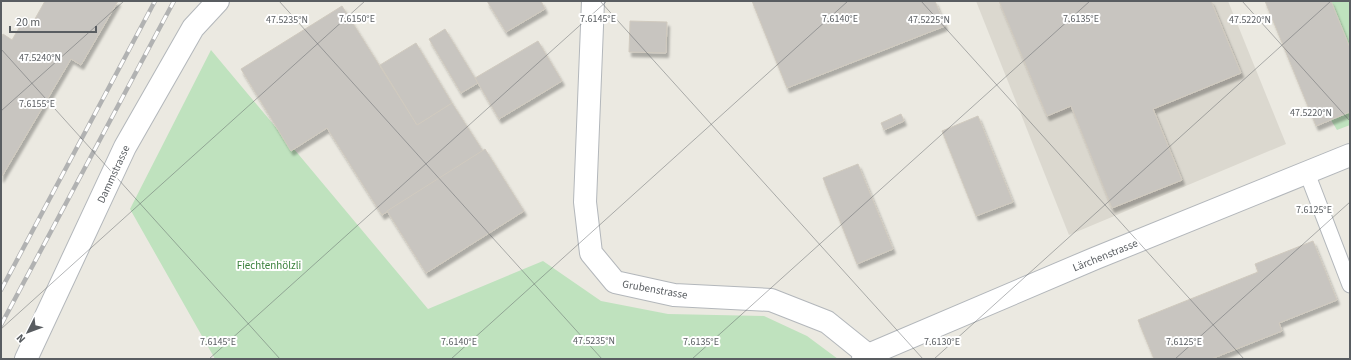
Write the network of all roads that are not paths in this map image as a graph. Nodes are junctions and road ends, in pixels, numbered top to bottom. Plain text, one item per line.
1 (218, 1) edge
2 (593, 1) edge
3 (1350, 155) edge
4 (1307, 173) junction
5 (1350, 285) edge
6 (867, 358) edge
7 (26, 359) edge

1 - 7 street, Dammstrasse
2 - 6 street, Grubenstrasse
3 - 4 street, Lärchenstrasse
4 - 5 lane
4 - 6 street, Lärchenstrasse

